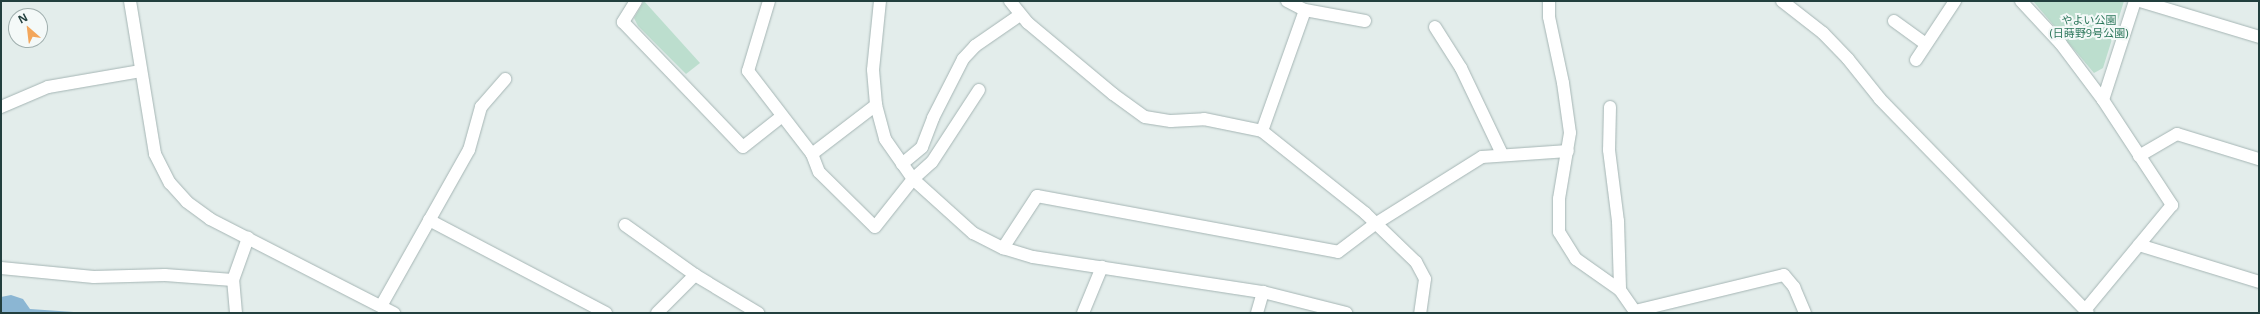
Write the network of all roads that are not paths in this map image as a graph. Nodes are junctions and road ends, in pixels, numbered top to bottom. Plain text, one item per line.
1 (130, 1) edge
2 (636, 1) edge
3 (769, 1) edge
4 (880, 1) edge
5 (1010, 1) edge
6 (1287, 1) edge
7 (1548, 1) edge
8 (1955, 1) edge
9 (2021, 1) edge
10 (2134, 1) edge
11 (2140, 1) edge
12 (1787, 2) edge
13 (1305, 10) junction
14 (1020, 15) junction
15 (1365, 21) dead end
16 (1894, 22) dead end
17 (1435, 27) dead end
18 (2259, 37) edge
19 (1926, 44) junction
20 (1916, 60) dead end
21 (141, 71) junction
22 (505, 79) dead end
23 (979, 90) dead end
24 (2103, 100) junction
25 (876, 105) junction
26 (1, 107) edge
27 (1610, 107) dead end
28 (781, 117) junction
29 (1262, 131) junction
30 (1568, 151) junction
31 (812, 154) junction
32 (1502, 154) junction
33 (2139, 156) junction
34 (2259, 159) edge
35 (902, 164) junction
36 (913, 179) junction
37 (429, 220) junction
38 (1375, 224) junction
39 (625, 225) dead end
40 (248, 238) junction
41 (2139, 245) junction
42 (1003, 248) junction
43 (1102, 267) junction
44 (1, 268) edge
45 (696, 275) junction
46 (233, 280) junction
47 (2259, 282) edge
48 (1620, 290) junction
49 (1263, 292) junction
50 (381, 306) junction
51 (2086, 311) edge
52 (1636, 312) edge
53 (236, 313) edge
54 (394, 313) edge
55 (606, 313) edge
56 (657, 313) edge
57 (758, 313) edge
58 (1083, 313) edge
59 (1257, 313) edge
60 (1346, 313) edge
61 (1420, 313) edge
62 (1805, 313) edge

1 - 21 street
2 - 28 street
3 - 28 street
4 - 25 street
5 - 14 street
6 - 13 street
7 - 30 street
8 - 19 street
9 - 24 street
10 - 24 street
11 - 18 street
12 - 51 street
13 - 15 street
13 - 29 street
14 - 29 street
14 - 35 street
16 - 19 street
17 - 32 street
19 - 20 street
21 - 26 street
21 - 40 street
22 - 37 street
23 - 36 street
24 - 33 street
25 - 31 street
25 - 35 street
27 - 48 street
28 - 31 street
29 - 38 street
30 - 32 street
30 - 48 street
31 - 36 street
32 - 38 street
33 - 34 street
33 - 41 street
35 - 36 street
36 - 42 street
37 - 50 street
37 - 55 street
38 - 42 street
38 - 61 street
39 - 45 street
40 - 46 street
40 - 50 street
41 - 47 street
41 - 51 street
42 - 43 street
43 - 49 street
43 - 58 street
44 - 46 street
45 - 56 street
45 - 57 street
46 - 53 street
48 - 52 street
49 - 59 street
49 - 60 street
50 - 54 street
52 - 62 street

